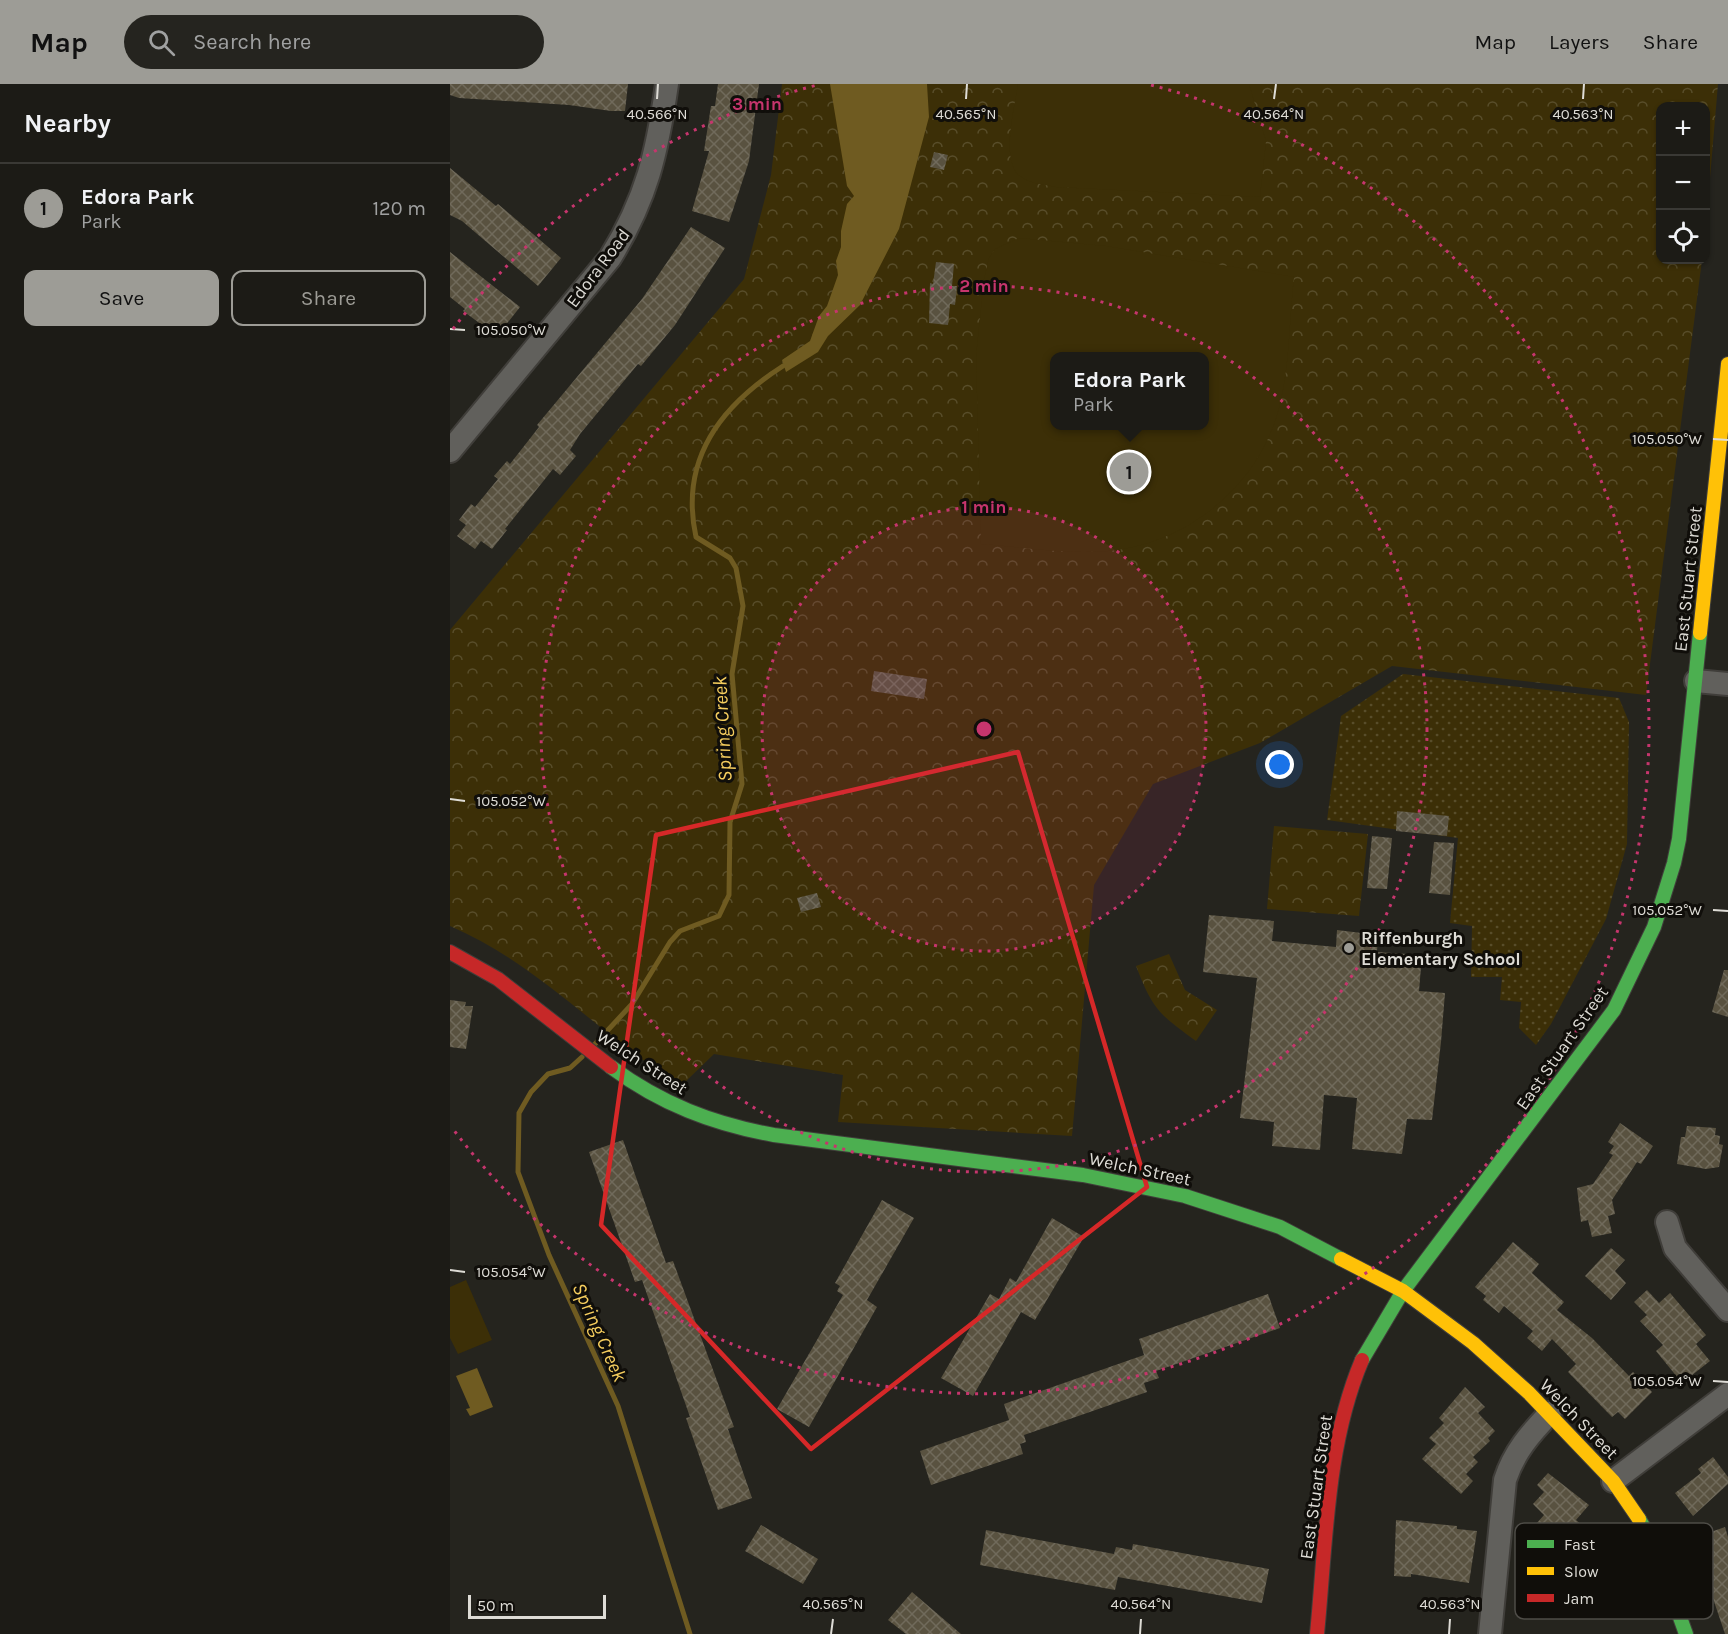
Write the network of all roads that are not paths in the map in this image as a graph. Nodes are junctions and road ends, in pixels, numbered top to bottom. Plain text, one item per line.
1 (667, 84) edge
2 (1728, 364) edge
3 (450, 451) edge
4 (1696, 681) junction
5 (1728, 684) edge
6 (450, 952) edge
7 (1667, 1222) dead end
8 (1403, 1291) junction
9 (1728, 1310) edge
10 (1728, 1394) edge
11 (1550, 1413) junction
12 (1614, 1481) junction
13 (1641, 1523) edge
14 (1681, 1619) edge
15 (1317, 1634) edge
16 (1490, 1634) edge
17 (1686, 1634) edge

1 - 3 street, Edora Road
2 - 4 street, East Stuart Street
4 - 5 street
4 - 8 street, East Stuart Street
6 - 8 street, Welch Street
7 - 9 street
8 - 11 street, Welch Street
8 - 15 street, East Stuart Street
10 - 12 street
11 - 12 street, Welch Street
11 - 16 street
12 - 13 street, Welch Street
14 - 17 street, Welch Street

